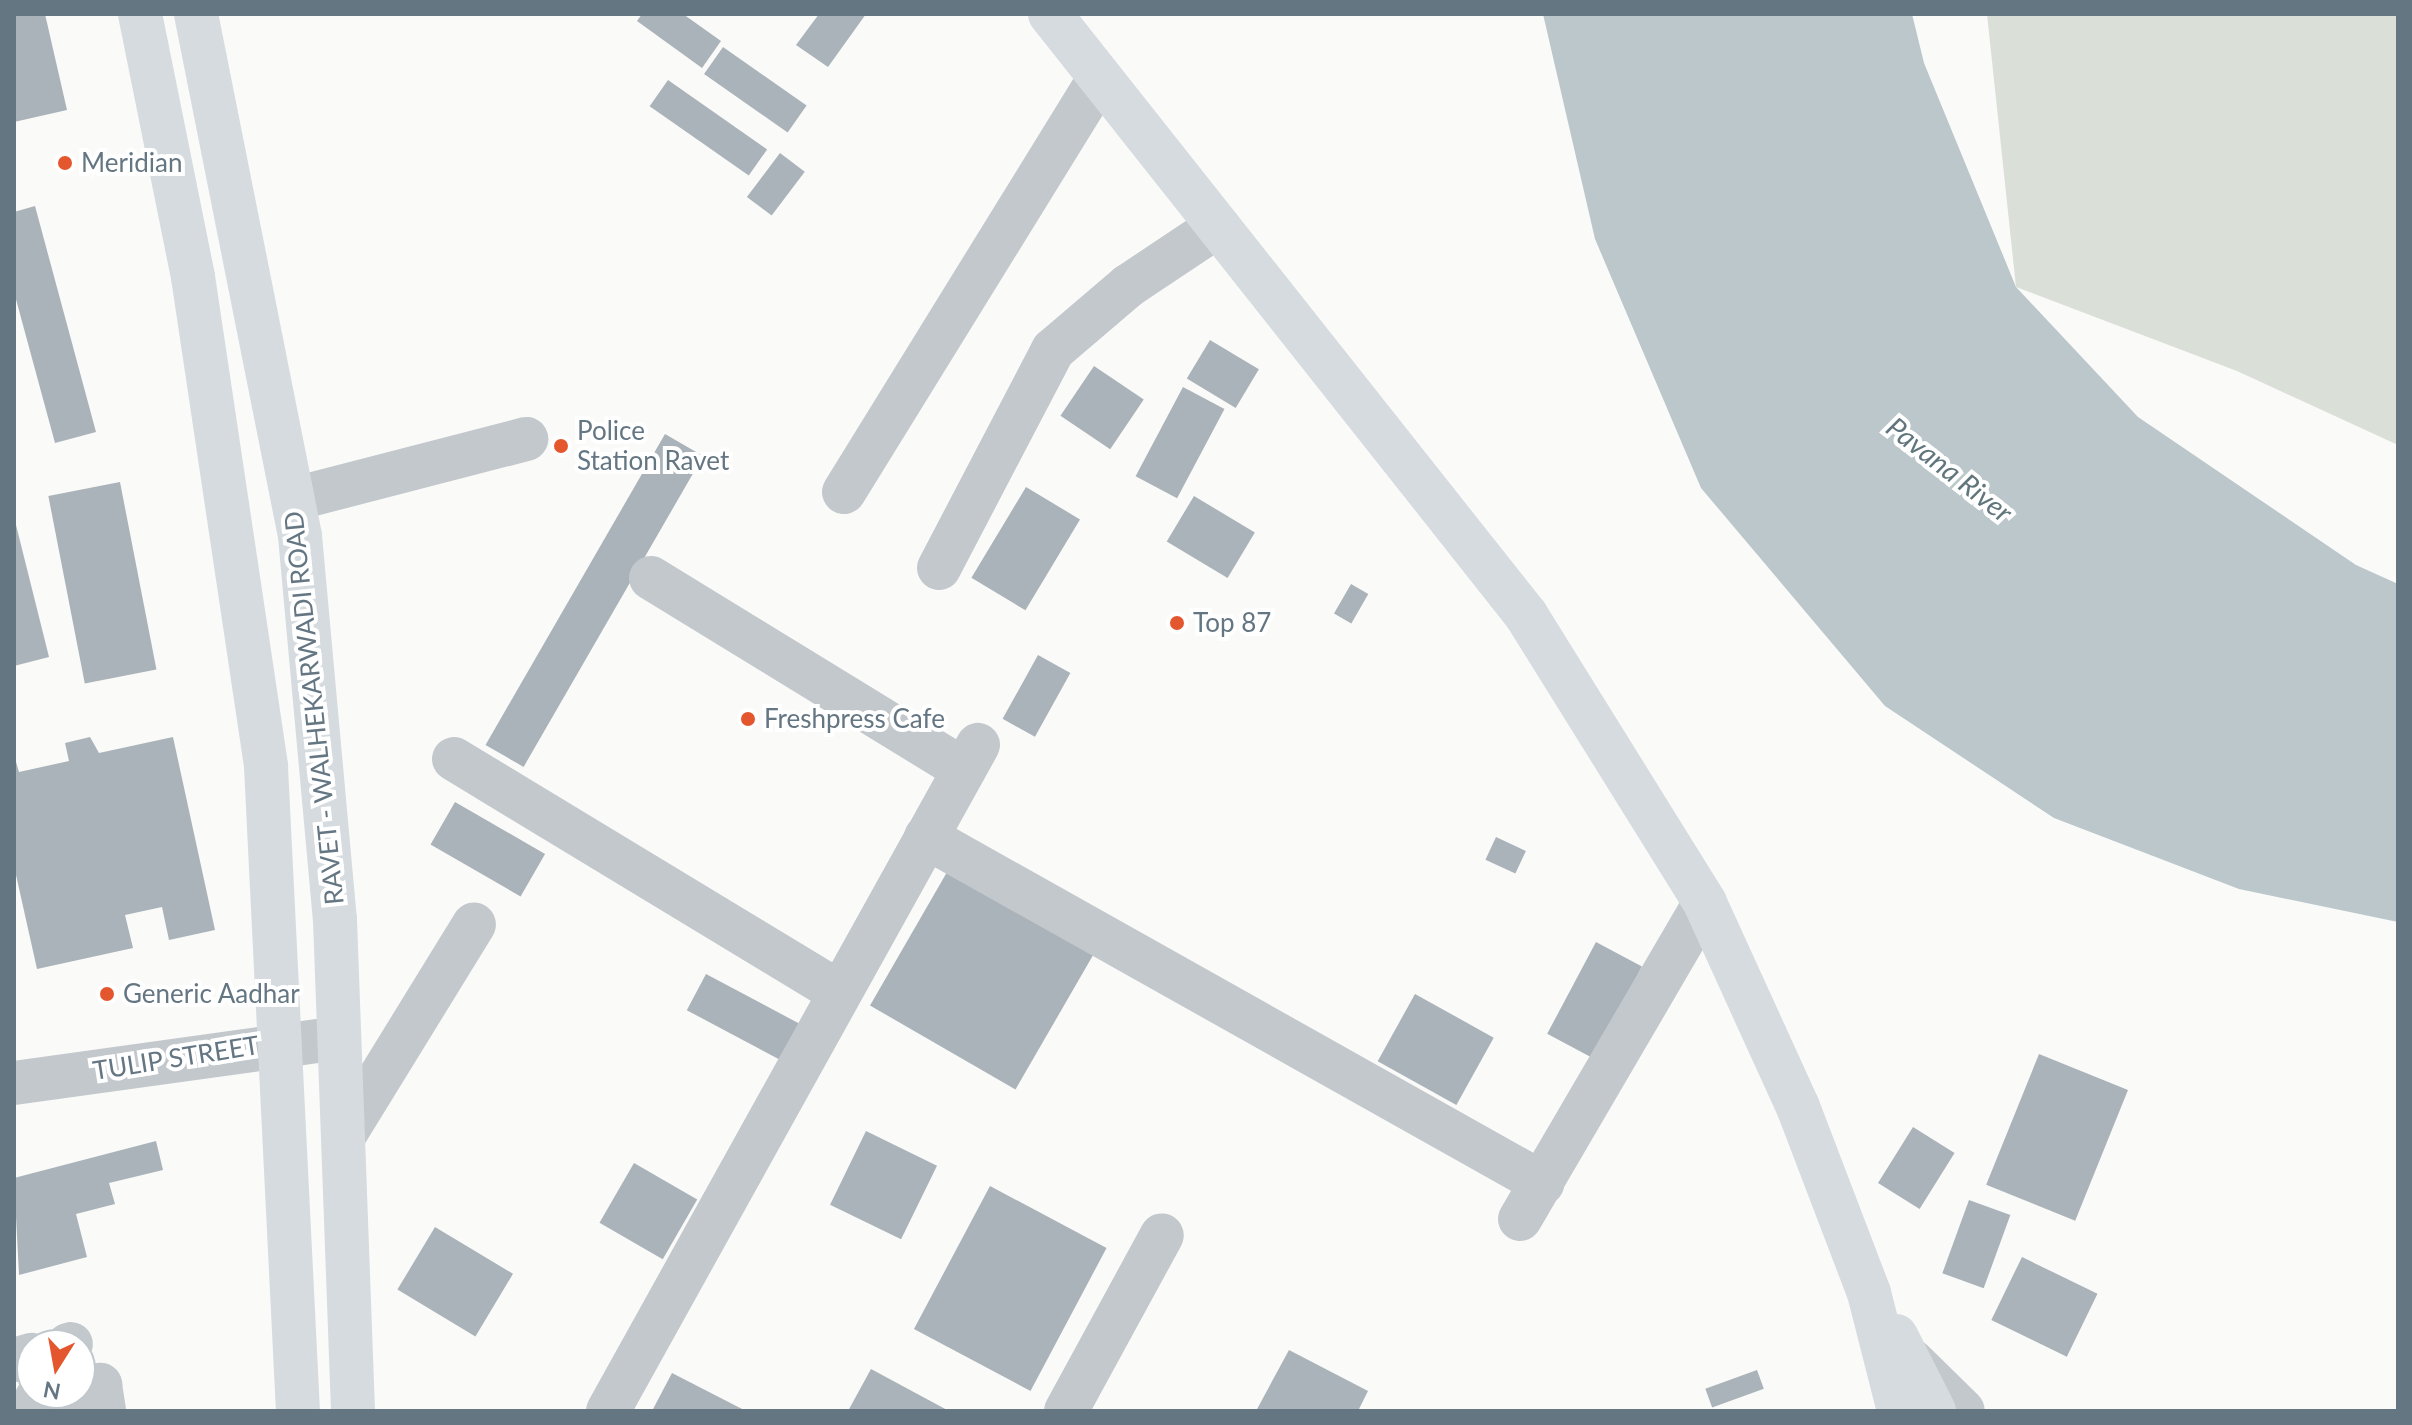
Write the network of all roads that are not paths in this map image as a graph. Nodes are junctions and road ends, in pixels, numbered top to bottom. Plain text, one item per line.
1 (140, 14) edge
2 (196, 14) edge
3 (1050, 14) edge
4 (1100, 78) junction
5 (1218, 226) junction
6 (526, 439) dead end
7 (844, 492) dead end
8 (294, 499) junction
9 (939, 568) dead end
10 (651, 578) dead end
11 (454, 759) dead end
12 (926, 837) junction
13 (1705, 903) junction
14 (474, 924) dead end
15 (840, 993) junction
16 (339, 1038) junction
17 (280, 1041) junction
18 (14, 1083) edge
19 (345, 1134) junction
20 (1162, 1235) dead end
21 (1869, 1293) junction
22 (1910, 1359) junction
23 (82, 1411) edge
24 (104, 1411) edge
25 (298, 1411) edge
26 (353, 1411) edge
27 (608, 1411) edge
28 (1066, 1411) edge
29 (1899, 1411) edge
30 (1934, 1411) edge
31 (1963, 1411) edge

1 - 17 main road, RAVET - WALHEKARWADI ROAD
2 - 8 main road, RAVET - WALHEKARWADI ROAD
3 - 4 main road
4 - 5 main road
4 - 7 street
5 - 9 street
5 - 13 main road
6 - 8 street
8 - 16 main road, RAVET - WALHEKARWADI ROAD
10 - 12 street
11 - 15 street
12 - 13 street
12 - 15 street
13 - 21 main road
14 - 19 street
15 - 27 street
16 - 17 street, TULIP STREET
16 - 19 main road, RAVET - WALHEKARWADI ROAD
17 - 18 street, TULIP STREET
17 - 25 main road, RAVET - WALHEKARWADI ROAD
19 - 26 main road, RAVET - WALHEKARWADI ROAD
20 - 28 street
21 - 22 main road
21 - 29 main road
22 - 30 main road
22 - 31 street
23 - 24 street

